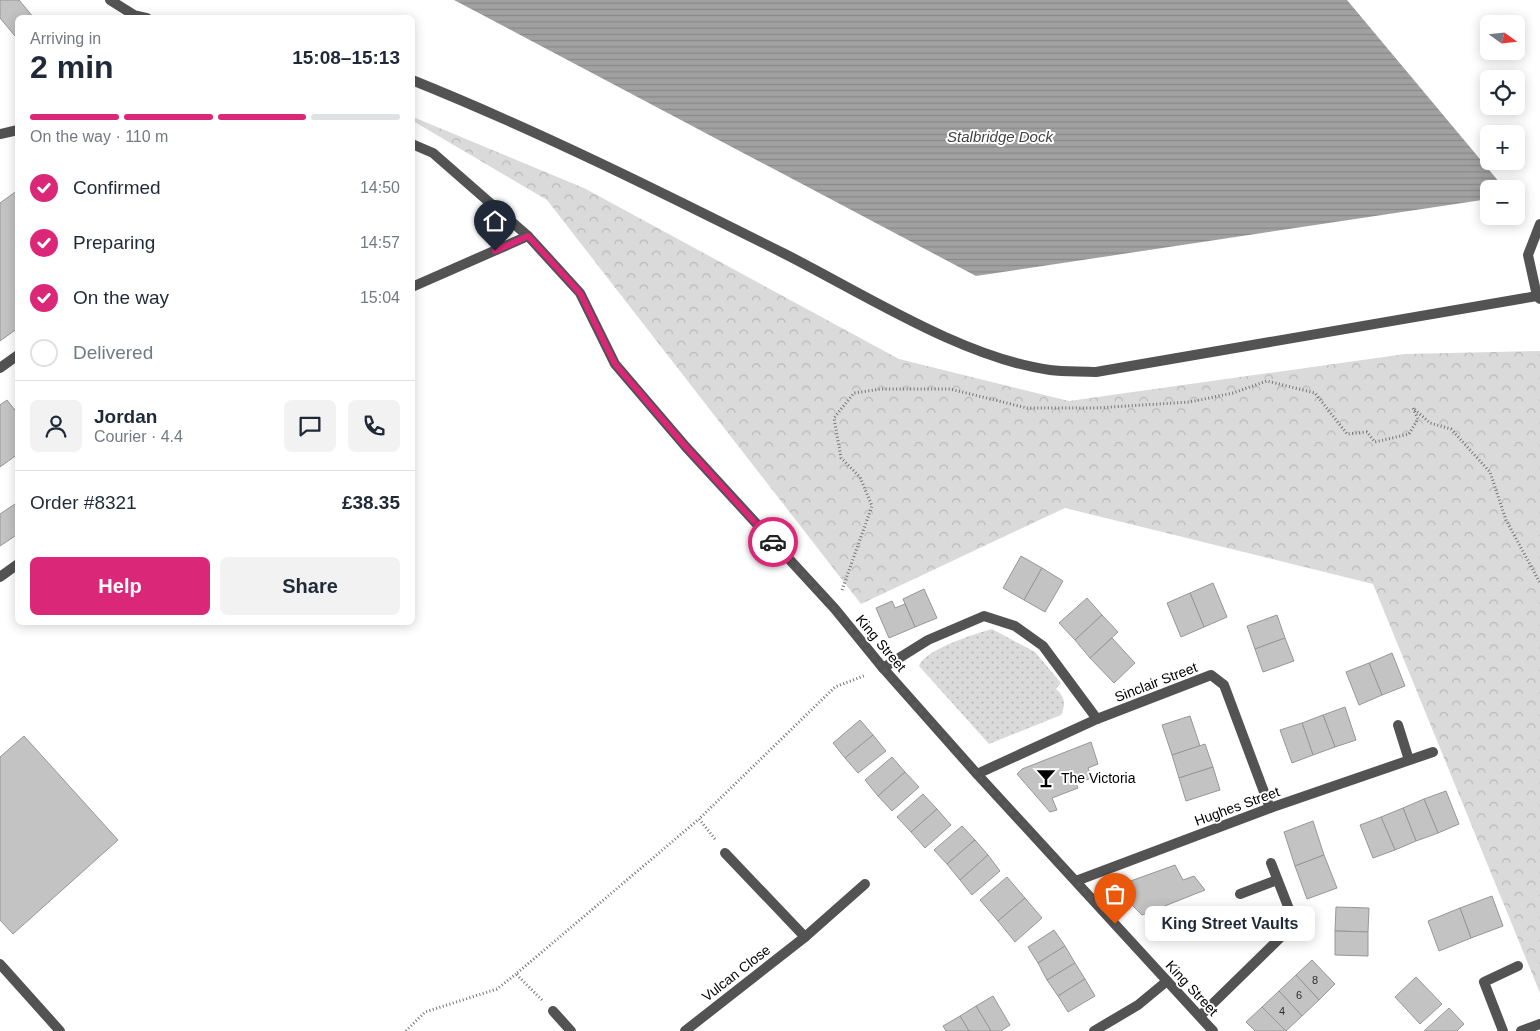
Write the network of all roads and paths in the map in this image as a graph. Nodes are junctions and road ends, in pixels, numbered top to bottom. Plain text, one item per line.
1 (110, 0) edge
2 (134, 15) edge
3 (415, 81) edge
4 (15, 131) edge
5 (0, 134) edge
6 (415, 145) edge
7 (1540, 224) edge
8 (528, 236) junction
9 (415, 286) edge
10 (1538, 298) edge
11 (15, 357) edge
12 (0, 368) edge
13 (15, 566) edge
14 (0, 577) edge
15 (1540, 583) edge
16 (835, 609) junction
17 (882, 668) junction
18 (1097, 719) junction
19 (1398, 725) dead end
20 (1433, 752) dead end
21 (1409, 760) junction
22 (977, 774) junction
23 (1270, 808) junction
24 (699, 819) junction
25 (725, 853) joint
26 (1271, 863) dead end
27 (1277, 880) junction
28 (1076, 882) junction
29 (865, 884) dead end
30 (1240, 894) dead end
31 (805, 937) junction
32 (0, 964) edge
33 (1518, 966) dead end
34 (516, 974) junction
35 (1167, 982) junction
36 (553, 1011) joint
37 (1200, 1016) junction
38 (1540, 1024) edge
39 (60, 1031) edge
40 (406, 1031) edge
41 (571, 1031) edge
42 (685, 1031) edge
43 (1094, 1031) edge
44 (1213, 1031) edge
45 (1503, 1031) edge
46 (1520, 1031) edge

1 - 2 street
3 - 10 street
4 - 5 street
6 - 8 street, King Street
7 - 10 street
8 - 9 street
8 - 16 street, King Street
11 - 12 street
13 - 14 street
15 - 16 path
16 - 17 street, King Street
17 - 18 street
17 - 22 street, King Street
17 - 24 path
18 - 22 street, Sinclair Street
18 - 23 street, Sinclair Street
19 - 21 street
20 - 21 street, Hughes Street
21 - 23 street, Hughes Street
22 - 28 street, King Street
23 - 28 street, Hughes Street
24 - 25 path
24 - 34 path
25 - 31 street
26 - 27 street
27 - 30 street
27 - 37 street
28 - 35 street, King Street
29 - 31 street, Vulcan Close
31 - 42 street, Vulcan Close
32 - 39 street
33 - 45 street
34 - 36 path
34 - 40 path
35 - 37 street, King Street
35 - 43 street
36 - 41 street
37 - 44 street, King Street
38 - 46 street

